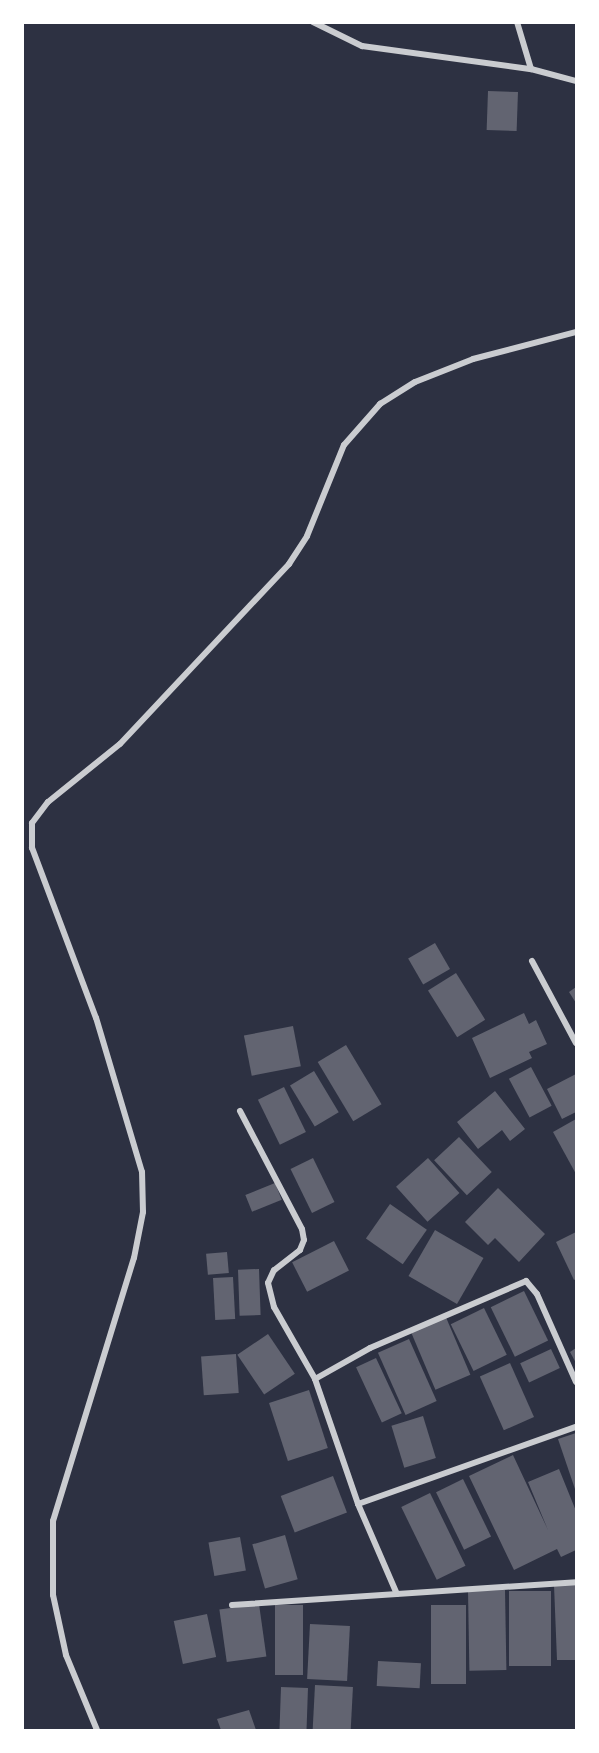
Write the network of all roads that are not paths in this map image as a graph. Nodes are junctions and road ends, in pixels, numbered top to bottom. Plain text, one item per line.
1 (313, 22) edge
2 (517, 22) edge
3 (531, 69) junction
4 (576, 81) edge
5 (576, 332) edge
6 (532, 961) dead end
7 (576, 1042) edge
8 (240, 1111) dead end
9 (315, 1379) junction
10 (576, 1382) edge
11 (576, 1427) edge
12 (358, 1504) junction
13 (576, 1582) edge
14 (397, 1594) junction
15 (232, 1605) dead end
16 (97, 1731) edge

1 - 3 street
2 - 3 street
3 - 4 street
5 - 16 street
6 - 7 street
8 - 9 street
9 - 10 street
9 - 12 street
11 - 12 street
12 - 14 street
13 - 14 street
14 - 15 street

